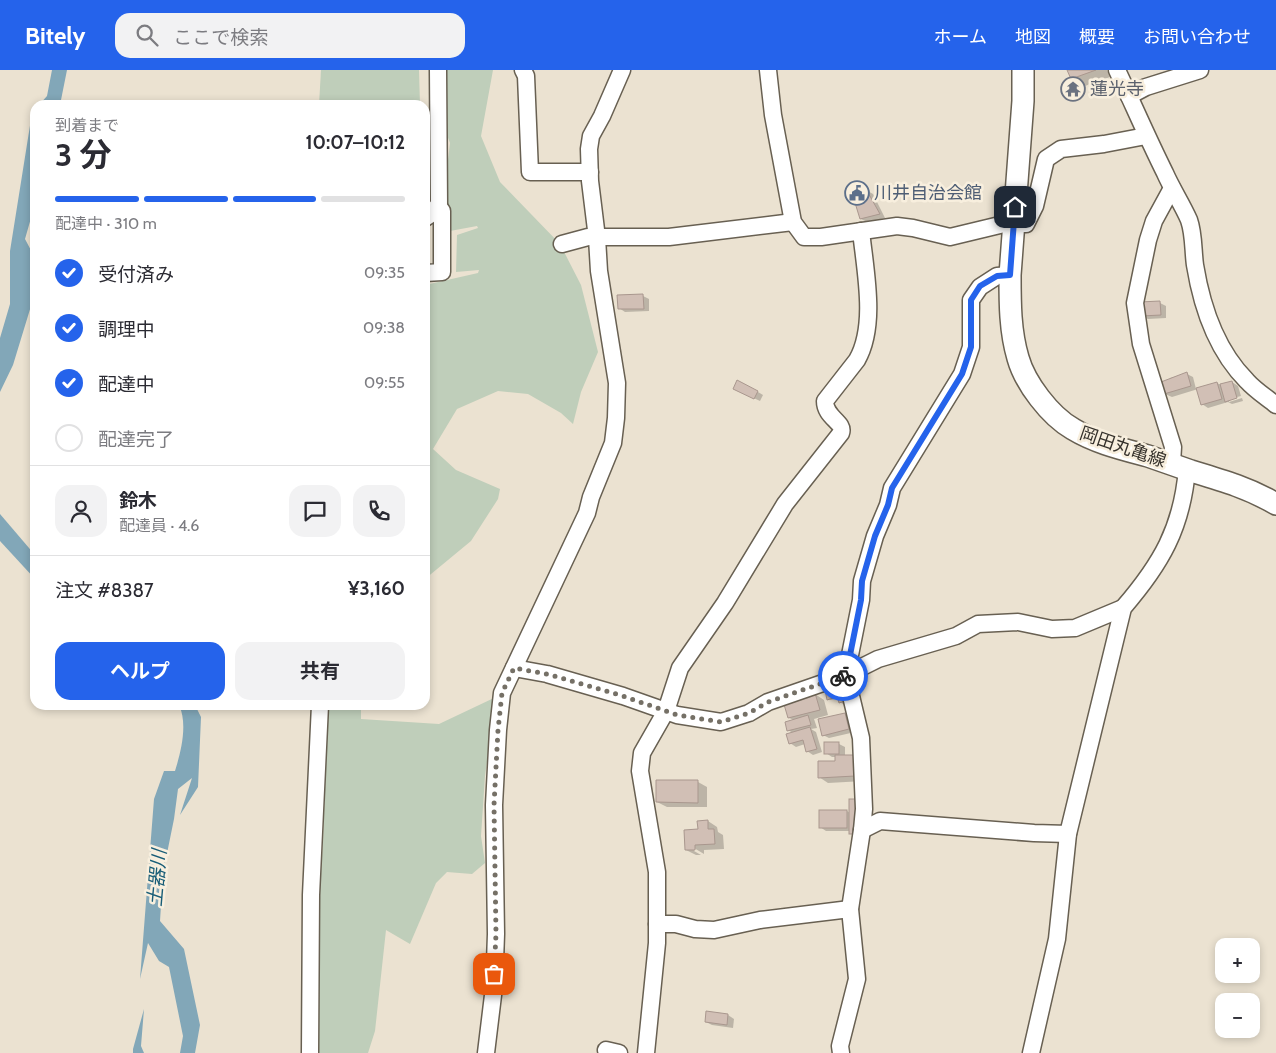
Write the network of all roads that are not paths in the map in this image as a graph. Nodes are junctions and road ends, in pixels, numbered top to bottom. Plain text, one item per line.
1 (438, 70) edge
2 (522, 70) edge
3 (622, 70) edge
4 (768, 70) edge
5 (1024, 70) edge
6 (1116, 70) edge
7 (1200, 70) edge
8 (1129, 96) junction
9 (1146, 136) junction
10 (590, 172) junction
11 (1172, 188) junction
12 (438, 206) junction
13 (430, 215) edge
14 (793, 222) junction
15 (1014, 225) junction
16 (861, 232) junction
17 (597, 238) junction
18 (562, 244) dead end
19 (430, 273) edge
20 (1010, 275) junction
21 (1276, 405) edge
22 (1179, 466) junction
23 (1276, 504) edge
24 (1123, 608) junction
25 (514, 668) junction
26 (846, 675) junction
27 (320, 710) edge
28 (666, 711) junction
29 (862, 830) junction
30 (1068, 834) junction
31 (850, 909) junction
32 (657, 924) junction
33 (310, 1053) edge
34 (486, 1053) edge
35 (646, 1053) edge
36 (841, 1053) edge
37 (1031, 1053) edge

1 - 12 street
2 - 10 street
3 - 10 street
4 - 14 street
5 - 15 main road, 岡田丸亀線
6 - 8 street
7 - 8 street
8 - 9 street
9 - 11 street
9 - 15 street
10 - 17 street
11 - 21 street
11 - 22 street
12 - 13 street
12 - 19 street
14 - 16 street
14 - 17 street
15 - 16 street
15 - 20 main road, 岡田丸亀線
16 - 28 street
17 - 18 street
17 - 25 street
20 - 22 main road, 岡田丸亀線
20 - 26 street
22 - 23 main road, 岡田丸亀線
22 - 24 street
24 - 26 street
24 - 30 street
25 - 28 street
25 - 34 street
26 - 28 street
26 - 29 street
27 - 33 street
28 - 32 street
29 - 30 street
29 - 31 street
30 - 37 street
31 - 32 street
31 - 36 street
32 - 35 street

